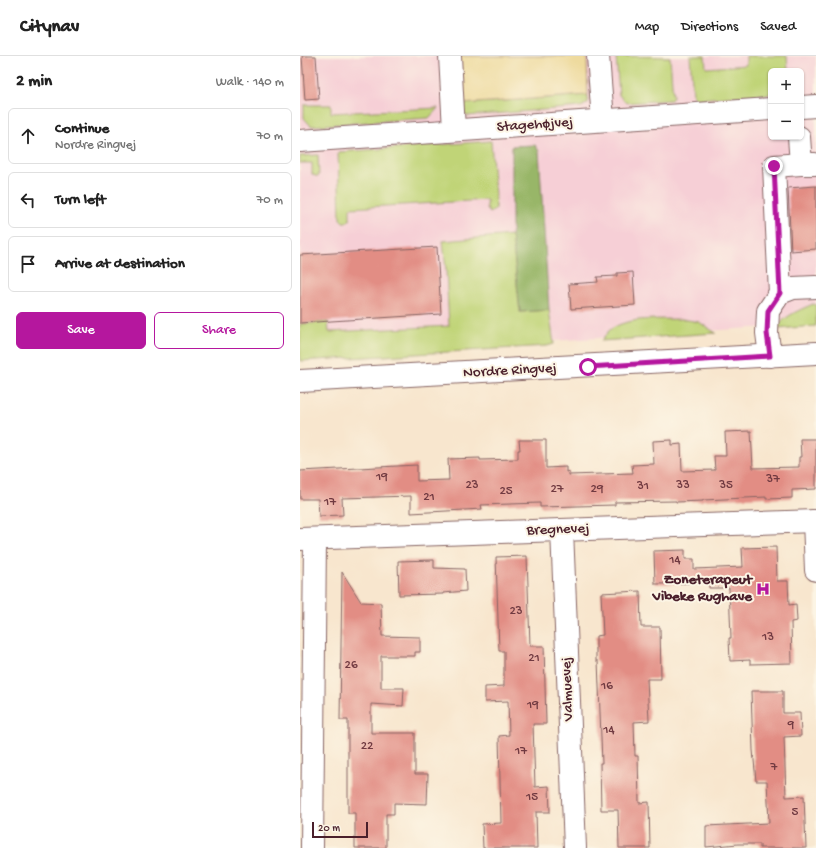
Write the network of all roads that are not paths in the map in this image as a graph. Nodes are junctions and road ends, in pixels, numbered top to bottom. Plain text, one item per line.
1 (450, 56) edge
2 (598, 56) edge
3 (816, 106) edge
4 (804, 107) edge
5 (768, 109) edge
6 (603, 120) junction
7 (454, 130) junction
8 (800, 140) edge
9 (300, 141) edge
10 (808, 164) edge
11 (816, 287) edge
12 (780, 293) junction
13 (816, 353) edge
14 (770, 356) junction
15 (300, 381) edge
16 (815, 521) edge
17 (562, 530) junction
18 (308, 539) edge
19 (816, 570) edge
20 (312, 848) edge
21 (575, 848) edge

1 - 7 street
2 - 6 street
3 - 4 street
5 - 6 street, Stagehøjvej
6 - 7 street, Stagehøjvej
7 - 9 street, Stagehøjvej
8 - 10 street
10 - 12 street
11 - 12 street
12 - 14 street
13 - 14 street, Nordre Ringvej
14 - 15 street, Nordre Ringvej
16 - 17 street, Bregnevej
16 - 19 street
17 - 18 street, Bregnevej
17 - 21 street, Valmuevej
18 - 20 street

